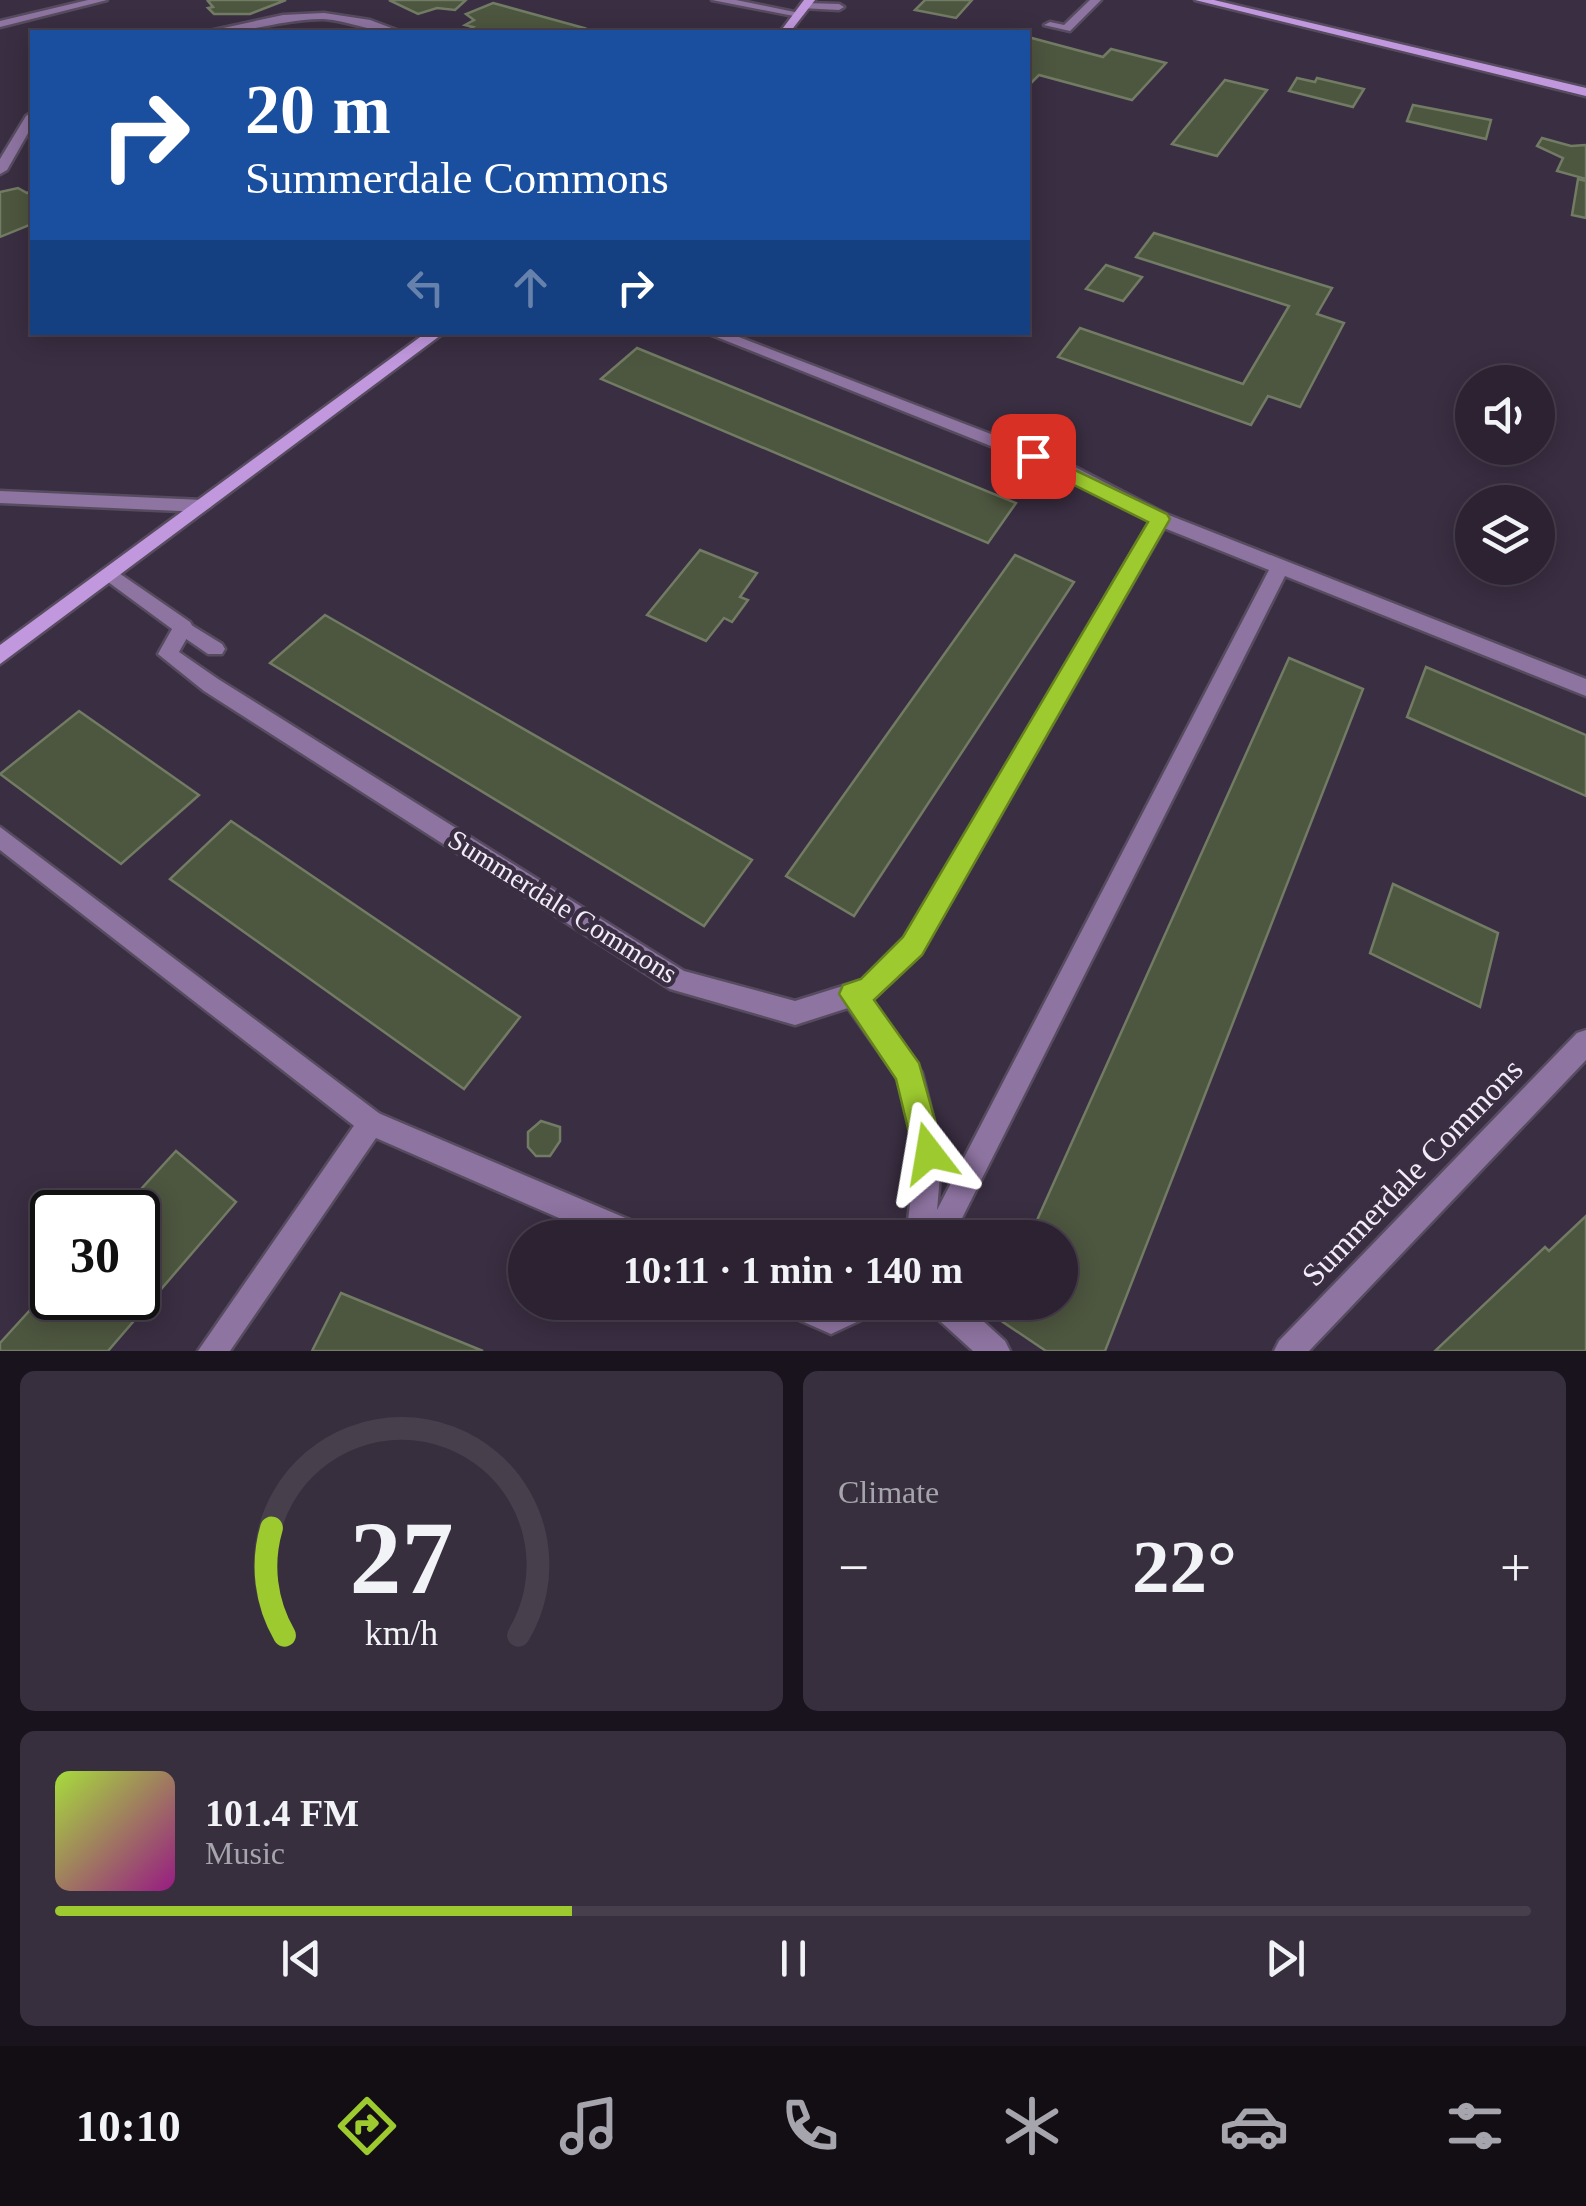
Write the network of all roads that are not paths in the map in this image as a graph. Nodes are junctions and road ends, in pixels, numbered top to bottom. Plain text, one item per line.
1 (102, 0) edge
2 (716, 0) edge
3 (1200, 0) edge
4 (1077, 2) edge
5 (1097, 5) edge
6 (805, 7) edge
7 (839, 8) dead end
8 (0, 24) edge
9 (1050, 25) dead end
10 (1066, 29) junction
11 (223, 30) edge
12 (390, 30) edge
13 (786, 30) edge
14 (1086, 34) dead end
15 (1586, 92) edge
16 (30, 119) edge
17 (0, 170) edge
18 (434, 335) edge
19 (719, 335) edge
20 (0, 497) edge
21 (203, 506) junction
22 (1160, 519) junction
23 (1280, 567) junction
24 (108, 576) junction
25 (183, 627) junction
26 (215, 650) dead end
27 (0, 656) edge
28 (1586, 688) edge
29 (0, 838) edge
30 (853, 994) junction
31 (1586, 1042) edge
32 (370, 1122) junction
33 (597, 1220) edge
34 (922, 1220) edge
35 (946, 1220) edge
36 (960, 1320) edge
37 (213, 1351) edge
38 (995, 1351) edge
39 (1289, 1351) edge

1 - 8 street
2 - 6 street
3 - 15 street
4 - 5 street
5 - 10 street
6 - 7 street
6 - 13 street
9 - 10 street
10 - 14 street
11 - 12 street
16 - 17 street
18 - 21 street
19 - 22 street
20 - 21 street
21 - 24 street
22 - 23 street
22 - 30 street, Summerdale Commons
23 - 28 street
23 - 35 street
24 - 25 street
24 - 27 street
25 - 26 street
25 - 30 street, Summerdale Commons
29 - 32 street
30 - 34 street
31 - 39 street, Summerdale Commons
32 - 33 street
32 - 37 street
36 - 38 street

